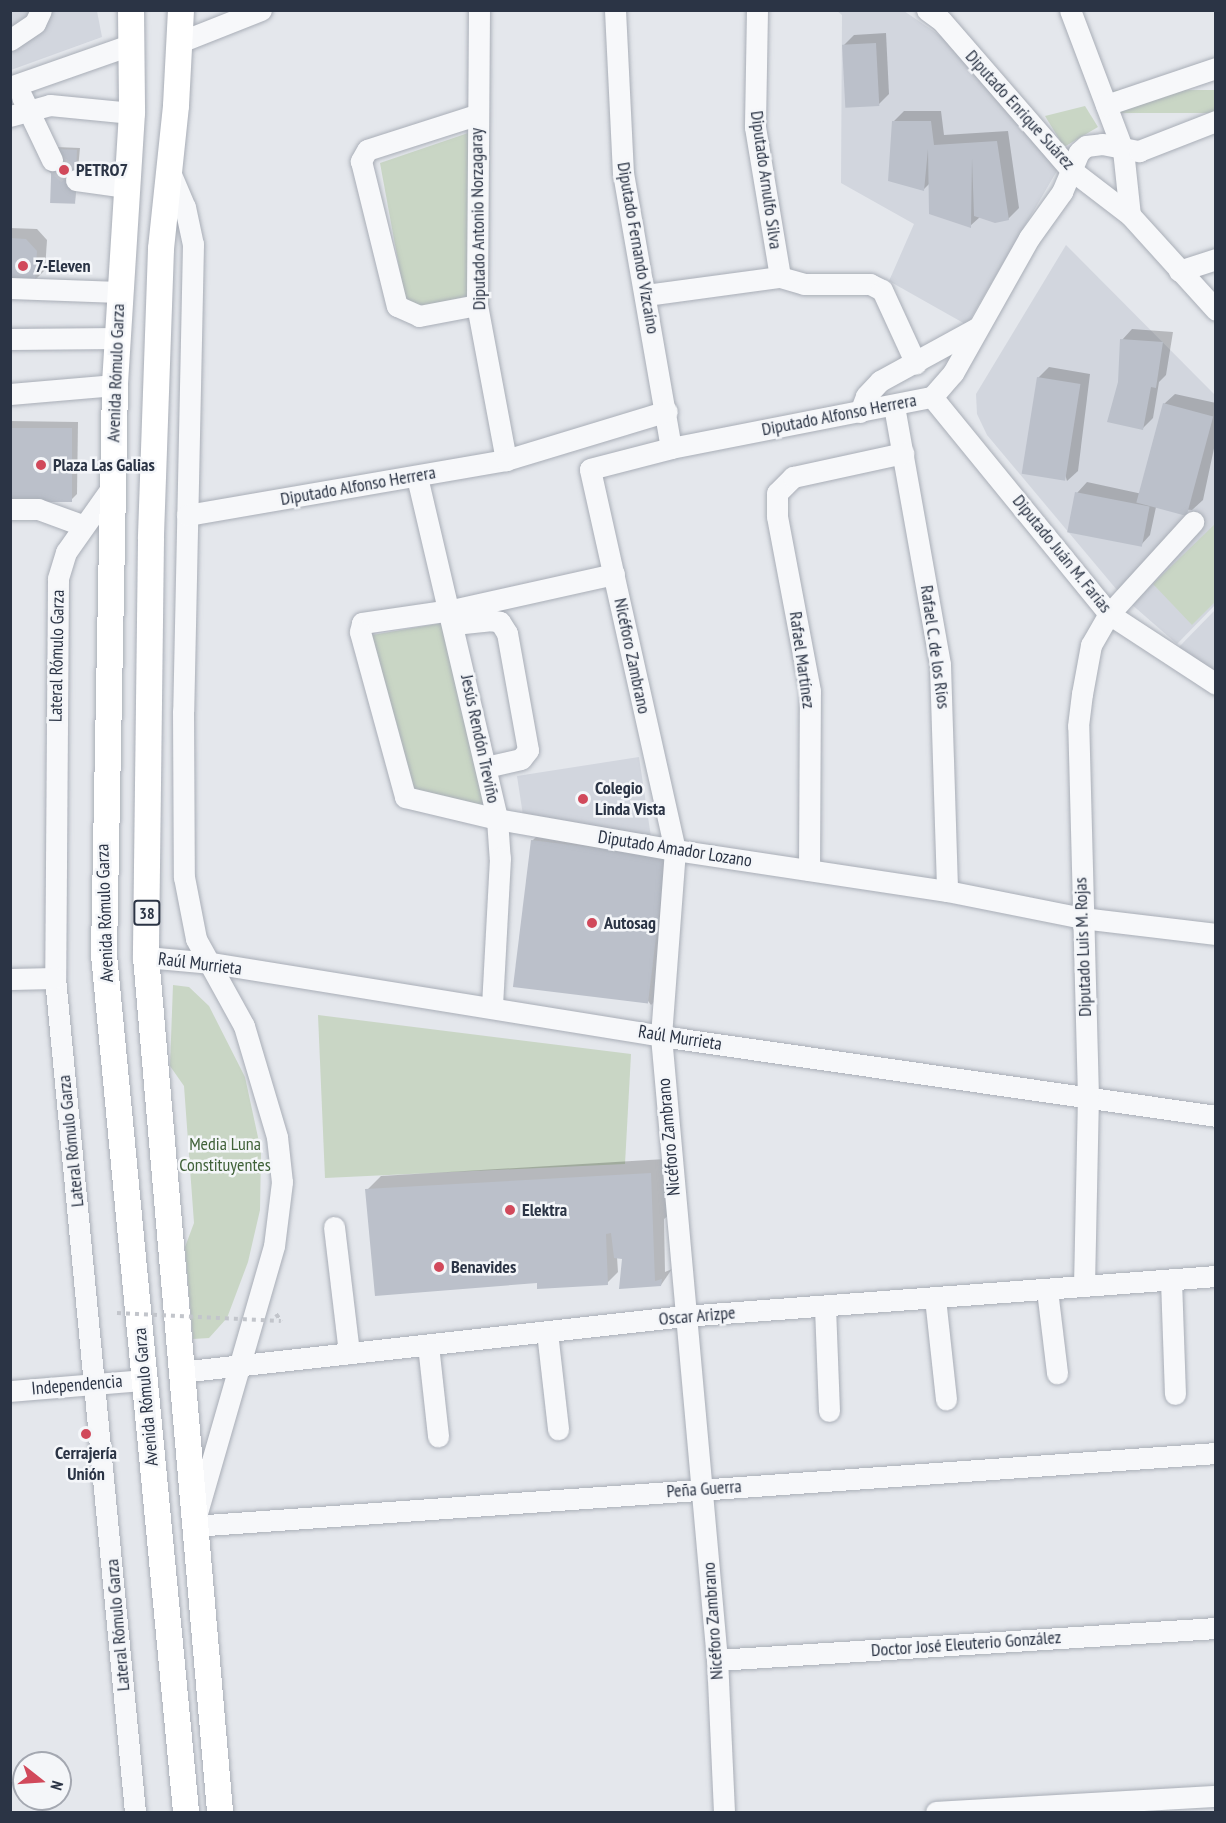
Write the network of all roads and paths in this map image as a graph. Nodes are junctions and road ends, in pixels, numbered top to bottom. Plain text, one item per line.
1 (41, 10) edge
2 (131, 10) edge
3 (261, 10) edge
4 (479, 10) edge
5 (615, 10) edge
6 (757, 10) edge
7 (1070, 10) edge
8 (181, 11) edge
9 (936, 14) edge
10 (10, 40) edge
11 (180, 42) junction
12 (130, 45) junction
13 (1215, 68) edge
14 (14, 86) edge
15 (1106, 105) junction
16 (18, 113) edge
17 (132, 113) junction
18 (476, 115) junction
19 (1215, 121) edge
20 (1123, 150) junction
21 (52, 160) tunnel mouth
22 (1070, 169) junction
23 (170, 172) junction
24 (76, 180) tunnel mouth
25 (125, 187) junction
26 (1130, 215) junction
27 (1215, 259) edge
28 (1179, 271) junction
29 (780, 278) junction
30 (10, 288) edge
31 (119, 292) junction
32 (646, 295) junction
33 (477, 305) junction
34 (1215, 310) edge
35 (977, 328) junction
36 (118, 338) junction
37 (10, 339) edge
38 (916, 364) junction
39 (115, 385) junction
40 (10, 394) edge
41 (932, 397) junction
42 (894, 406) junction
43 (667, 411) junction
44 (860, 412) junction
45 (671, 448) junction
46 (903, 453) junction
47 (506, 460) junction
48 (591, 469) joint
49 (417, 477) junction
50 (114, 484) junction
51 (10, 508) edge
52 (187, 515) junction
53 (1193, 522) dead end
54 (82, 525) junction
55 (614, 574) junction
56 (1109, 614) junction
57 (453, 617) junction
58 (1215, 684) edge
59 (486, 767) junction
60 (497, 819) junction
61 (675, 850) junction
62 (809, 870) junction
63 (947, 891) junction
64 (1082, 918) junction
65 (1215, 934) edge
66 (146, 957) junction
67 (212, 963) junction
68 (54, 978) junction
69 (10, 979) edge
70 (492, 1006) junction
71 (661, 1036) junction
72 (1088, 1097) junction
73 (1215, 1116) edge
74 (334, 1227) dead end
75 (1215, 1276) edge
76 (1171, 1280) junction
77 (1084, 1286) junction
78 (1047, 1290) junction
79 (935, 1298) junction
80 (825, 1307) junction
81 (117, 1313) dead end
82 (684, 1316) junction
83 (281, 1321) dead end
84 (547, 1332) junction
85 (428, 1345) junction
86 (349, 1353) junction
87 (240, 1364) junction
88 (180, 1372) junction
89 (1056, 1373) dead end
90 (144, 1380) junction
91 (96, 1383) junction
92 (10, 1391) edge
93 (1174, 1394) dead end
94 (946, 1399) dead end
95 (830, 1411) dead end
96 (558, 1429) dead end
97 (438, 1436) dead end
98 (1215, 1453) edge
99 (702, 1489) junction
100 (193, 1526) junction
101 (1215, 1628) edge
102 (717, 1660) junction
103 (1215, 1796) edge
104 (1052, 1809) edge
105 (135, 1812) edge
106 (186, 1812) edge
107 (220, 1812) edge
108 (724, 1812) edge
109 (936, 1812) edge

1 - 10 street
2 - 12 main road, Avenida Rómulo Garza
3 - 11 street
4 - 18 street, Diputado Antonio Norzagaray
5 - 32 street, Diputado Fernando Vizcaíno
6 - 29 street, Diputado Arnulfo Silva
7 - 15 street
8 - 11 main road, Avenida Rómulo Garza / 38
9 - 22 street, Diputado Enrique Suárez
11 - 23 main road, Avenida Rómulo Garza / 38
12 - 14 street
12 - 17 main road, Avenida Rómulo Garza
13 - 15 street
14 - 16 street
15 - 20 street
16 - 17 street
16 - 21 street
17 - 25 main road, Avenida Rómulo Garza
18 - 33 street, Diputado Antonio Norzagaray
18 - 33 street
19 - 20 street
20 - 22 street, Diputado Alfonso Herrera
20 - 26 street
22 - 26 street, Diputado Enrique Suárez
22 - 35 street, Diputado Alfonso Herrera
23 - 52 street, Avenida Rómulo Garza
23 - 66 main road, Avenida Rómulo Garza / 38
24 - 25 street
25 - 31 main road, Avenida Rómulo Garza
26 - 28 street, Diputado Enrique Suárez
27 - 28 street
28 - 34 street, Diputado Enrique Suárez
29 - 32 street
29 - 38 street
30 - 31 street
31 - 36 main road, Avenida Rómulo Garza
32 - 43 street, Diputado Fernando Vizcaíno
33 - 47 street, Diputado Antonio Norzagaray
35 - 38 street
35 - 41 street, Diputado Alfonso Herrera
36 - 37 street
36 - 39 main road, Avenida Rómulo Garza
38 - 44 street
39 - 40 street
39 - 50 main road, Avenida Rómulo Garza
41 - 42 street, Diputado Alfonso Herrera
41 - 56 street, Diputado Juán M. Farías
42 - 44 street, Diputado Alfonso Herrera
42 - 46 street, Rafael C. de los Ríos
43 - 45 street, Diputado Fernando Vizcaíno
43 - 47 street, Diputado Alfonso Herrera
44 - 45 street, Diputado Alfonso Herrera
45 - 48 street, Diputado Alfonso Herrera
46 - 62 street, Rafael Martínez
46 - 63 street, Rafael C. de los Ríos
47 - 49 street, Diputado Alfonso Herrera
48 - 55 street, Nicéforo Zambrano
49 - 52 street, Diputado Alfonso Herrera
49 - 57 street, Jesús Rendón Treviño
50 - 54 street, Lateral Rómulo Garza
50 - 90 main road, Avenida Rómulo Garza
51 - 54 street
52 - 67 street, Avenida Rómulo Garza
53 - 56 street, Diputado Luis M. Rojas
54 - 68 street, Lateral Rómulo Garza
55 - 57 street
55 - 61 street, Nicéforo Zambrano
56 - 58 street, Diputado Juán M. Farías
56 - 64 street, Diputado Luis M. Rojas
57 - 59 street, Jesús Rendón Treviño
57 - 59 street
57 - 60 street, Diputado Amador Lozano
59 - 60 street, Jesús Rendón Treviño
60 - 61 street, Diputado Amador Lozano
60 - 70 street, Jesús Rendón Treviño
61 - 62 street, Diputado Amador Lozano
61 - 71 street, Nicéforo Zambrano
62 - 63 street, Diputado Amador Lozano
63 - 64 street, Diputado Amador Lozano
64 - 65 street, Diputado Amador Lozano
64 - 72 street, Diputado Luis M. Rojas
66 - 67 street, Raúl Murrieta
66 - 88 main road, Avenida Rómulo Garza / 38
67 - 70 street, Raúl Murrieta
67 - 87 street, Avenida Rómulo Garza
68 - 69 street
68 - 91 street, Lateral Rómulo Garza
70 - 71 street, Raúl Murrieta
71 - 72 street, Raúl Murrieta
71 - 82 street, Nicéforo Zambrano
72 - 73 street, Raúl Murrieta
72 - 77 street, Diputado Luis M. Rojas
74 - 86 street
75 - 76 street, Oscar Arizpe
76 - 77 street, Oscar Arizpe
76 - 93 street
77 - 78 street, Oscar Arizpe
78 - 79 street, Oscar Arizpe
78 - 89 street
79 - 80 street, Oscar Arizpe
79 - 94 street
80 - 82 street, Oscar Arizpe
80 - 95 street
81 - 83 path, bridge
82 - 84 street, Oscar Arizpe
82 - 99 street, Nicéforo Zambrano
84 - 85 street, Oscar Arizpe
84 - 96 street
85 - 86 street, Oscar Arizpe
85 - 97 street
86 - 87 street, Oscar Arizpe
87 - 88 street, Oscar Arizpe
87 - 100 street, Avenida Rómulo Garza
88 - 100 main road, Avenida Rómulo Garza / 38
90 - 91 street, Independencia
90 - 106 main road, Avenida Rómulo Garza
91 - 92 street, Independencia
91 - 105 street, Lateral Rómulo Garza
98 - 99 street, Peña Guerra
99 - 100 street, Peña Guerra
99 - 102 street, Nicéforo Zambrano
100 - 107 main road, Avenida Rómulo Garza / 38
101 - 102 street, Doctor José Eleuterio González
102 - 108 street, Nicéforo Zambrano
103 - 104 street
104 - 109 street

